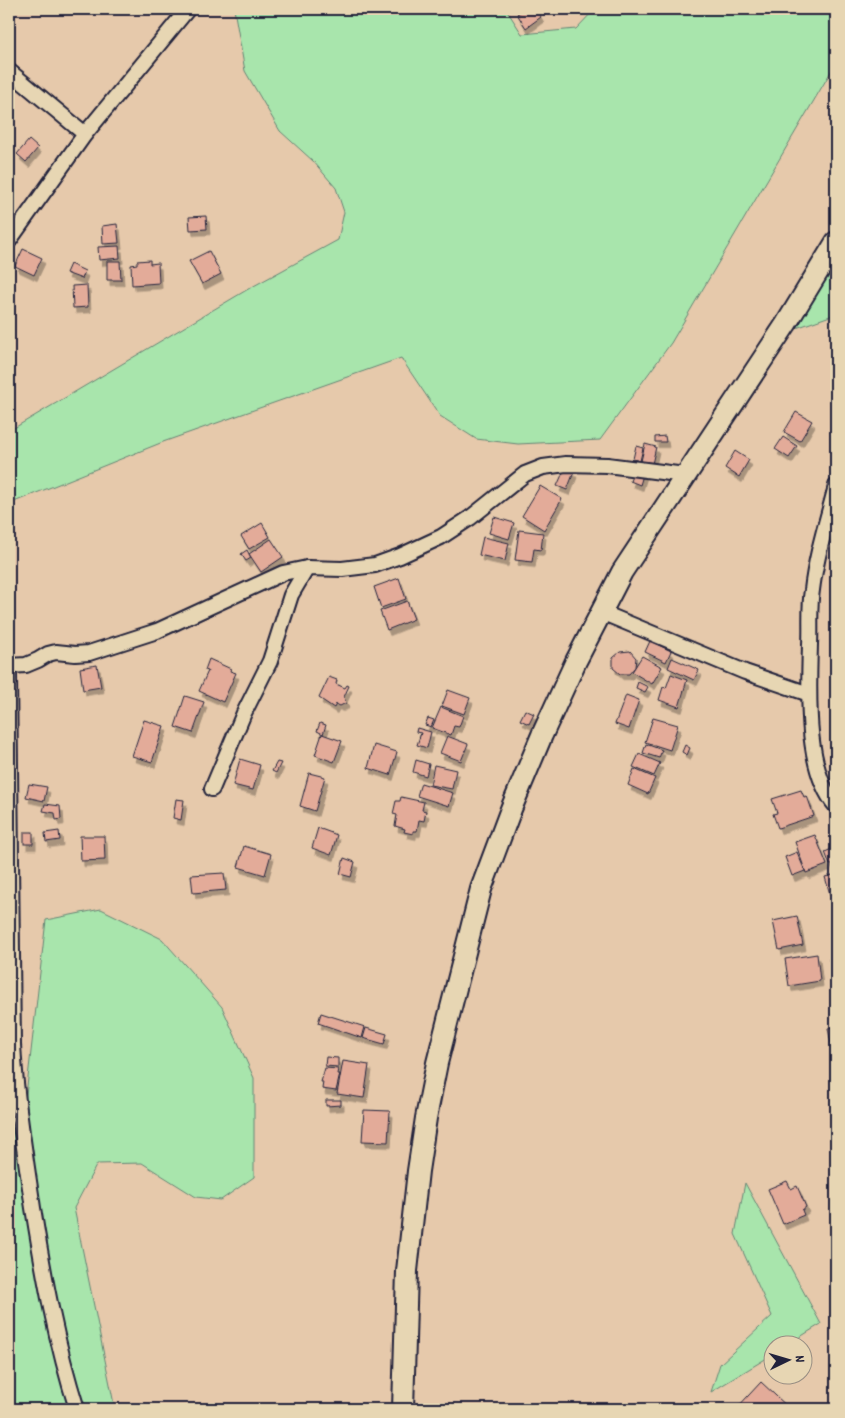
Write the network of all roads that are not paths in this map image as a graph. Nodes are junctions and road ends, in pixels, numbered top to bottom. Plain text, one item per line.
1 (187, 10) dead end
2 (9, 72) edge
3 (85, 134) junction
4 (9, 241) edge
5 (836, 242) edge
6 (686, 475) junction
7 (836, 486) edge
8 (307, 568) junction
9 (601, 612) junction
10 (9, 666) edge
11 (9, 675) edge
12 (809, 694) junction
13 (212, 789) dead end
14 (836, 806) edge
15 (77, 1409) edge
16 (403, 1409) edge

1 - 3 street
2 - 3 street
3 - 4 street
5 - 6 highway
6 - 8 street
6 - 9 highway
7 - 12 street
8 - 10 street
8 - 13 street
9 - 12 street
9 - 16 highway
11 - 15 street
12 - 14 street

